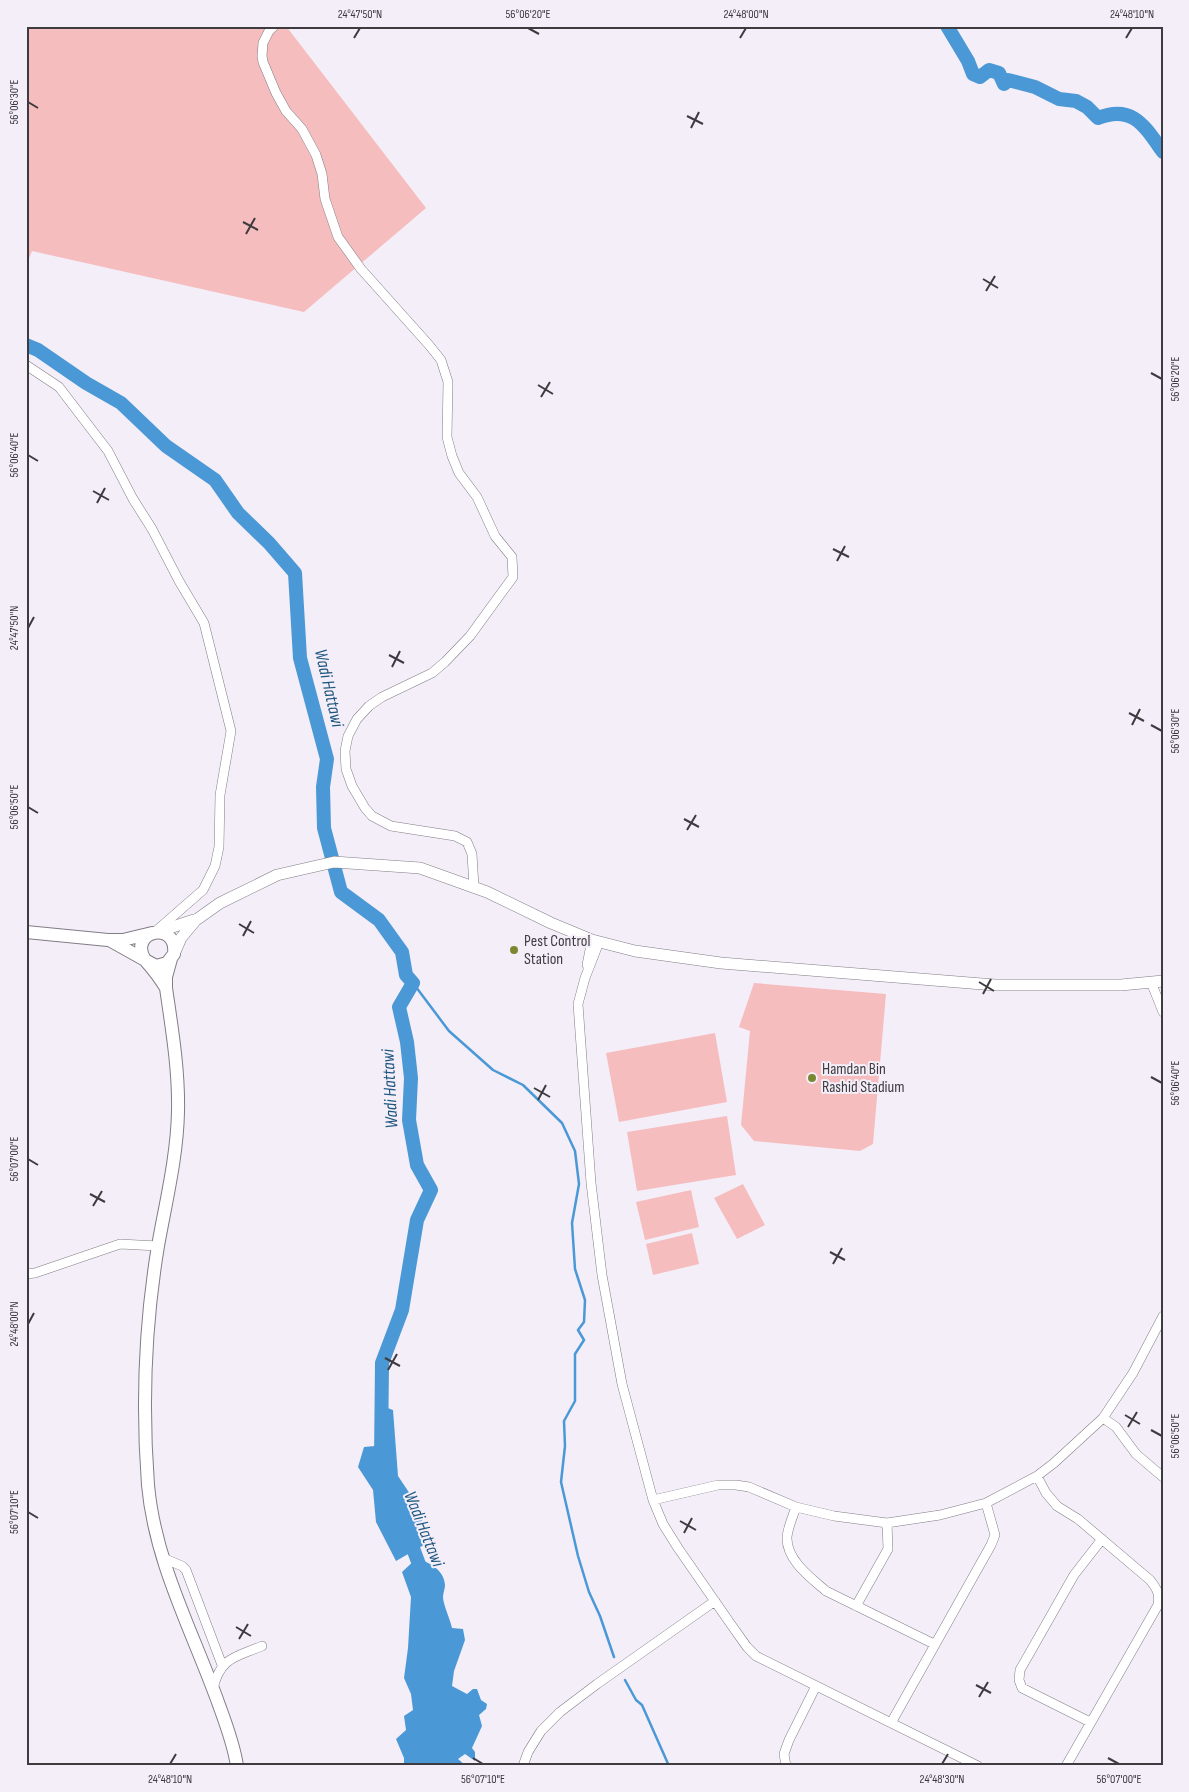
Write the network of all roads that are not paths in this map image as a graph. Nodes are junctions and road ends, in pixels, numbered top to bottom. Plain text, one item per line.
1 (274, 26) edge
2 (26, 365) edge
3 (474, 887) junction
4 (196, 920) junction
5 (26, 932) edge
6 (155, 932) junction
7 (108, 940) junction
8 (595, 941) junction
9 (173, 956) junction
10 (145, 960) junction
11 (1163, 981) edge
12 (1151, 982) junction
13 (166, 988) junction
14 (1163, 1012) edge
15 (158, 1246) junction
16 (26, 1274) edge
17 (1163, 1316) edge
18 (1103, 1418) junction
19 (1037, 1476) junction
20 (1163, 1477) edge
21 (653, 1500) junction
22 (986, 1503) junction
23 (796, 1507) junction
24 (887, 1523) junction
25 (1102, 1539) junction
26 (162, 1558) junction
27 (715, 1601) junction
28 (856, 1606) junction
29 (934, 1644) junction
30 (262, 1646) dead end
31 (222, 1665) junction
32 (816, 1686) junction
33 (214, 1688) junction
34 (1090, 1722) junction
35 (891, 1723) junction
36 (237, 1766) edge
37 (523, 1766) edge
38 (786, 1766) edge
39 (978, 1766) edge
40 (1066, 1766) edge

1 - 3 street
2 - 6 street
3 - 4 street
3 - 8 street
4 - 6 street
4 - 9 street
5 - 7 main road
6 - 7 main road
6 - 9 main road
6 - 10 main road
7 - 10 main road
8 - 12 street
8 - 21 street
9 - 10 main road
9 - 13 main road
10 - 13 main road
11 - 12 street
12 - 14 street
13 - 15 main road
15 - 16 street
15 - 26 main road
17 - 18 street
18 - 19 street
18 - 20 street
19 - 22 street
19 - 25 street
21 - 23 street
21 - 27 street
22 - 24 street
22 - 29 street
23 - 24 street
23 - 28 street
24 - 28 street
25 - 34 street
25 - 34 street
26 - 31 street
26 - 33 main road
27 - 32 street
27 - 37 street
28 - 29 street
29 - 35 street
30 - 31 street
31 - 33 street
32 - 35 street
32 - 38 street
33 - 36 main road
34 - 40 street
35 - 39 street

